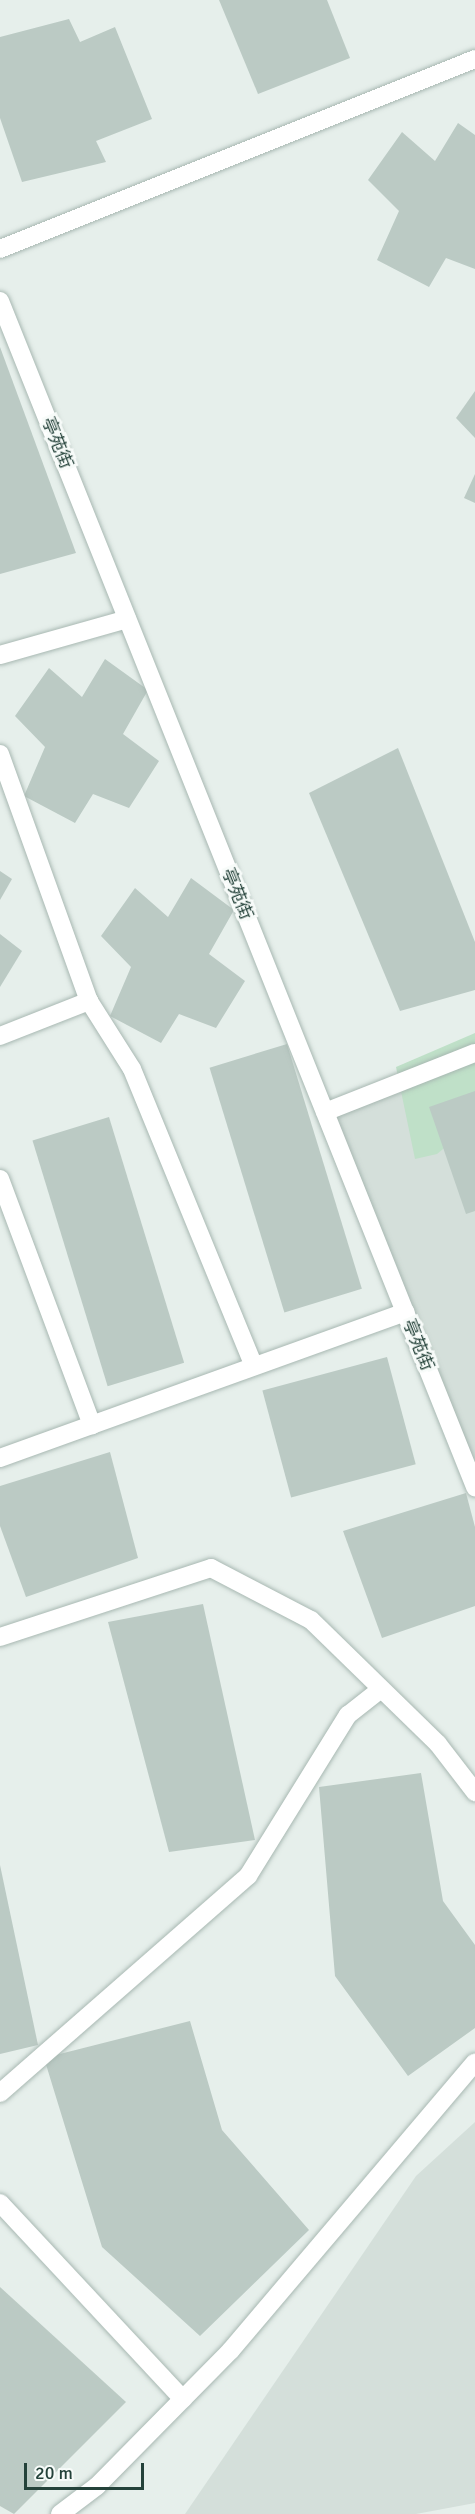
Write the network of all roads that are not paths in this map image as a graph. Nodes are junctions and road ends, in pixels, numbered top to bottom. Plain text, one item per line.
1 (475, 59) edge
2 (0, 249) edge
3 (0, 301) edge
4 (127, 619) junction
5 (0, 655) edge
6 (0, 754) edge
7 (89, 1000) junction
8 (0, 1036) edge
9 (475, 1053) edge
10 (325, 1112) junction
11 (0, 1179) edge
12 (405, 1312) junction
13 (254, 1366) junction
14 (92, 1425) junction
15 (0, 1458) edge
16 (475, 1487) edge
17 (0, 1637) edge
18 (381, 1689) junction
19 (475, 1792) edge
20 (475, 2062) edge
21 (0, 2093) edge
22 (0, 2203) edge
23 (183, 2398) junction
24 (60, 2514) edge

1 - 2 street
3 - 4 street, 亭苑街
4 - 5 street
4 - 10 street, 亭苑街
6 - 7 street
7 - 8 street
7 - 13 street
9 - 10 street
10 - 12 street, 亭苑街
11 - 14 street
12 - 13 street
12 - 16 street, 亭苑街
13 - 14 street
14 - 15 street
17 - 18 street
18 - 19 street
18 - 21 street
20 - 23 street
22 - 23 street
23 - 24 street

